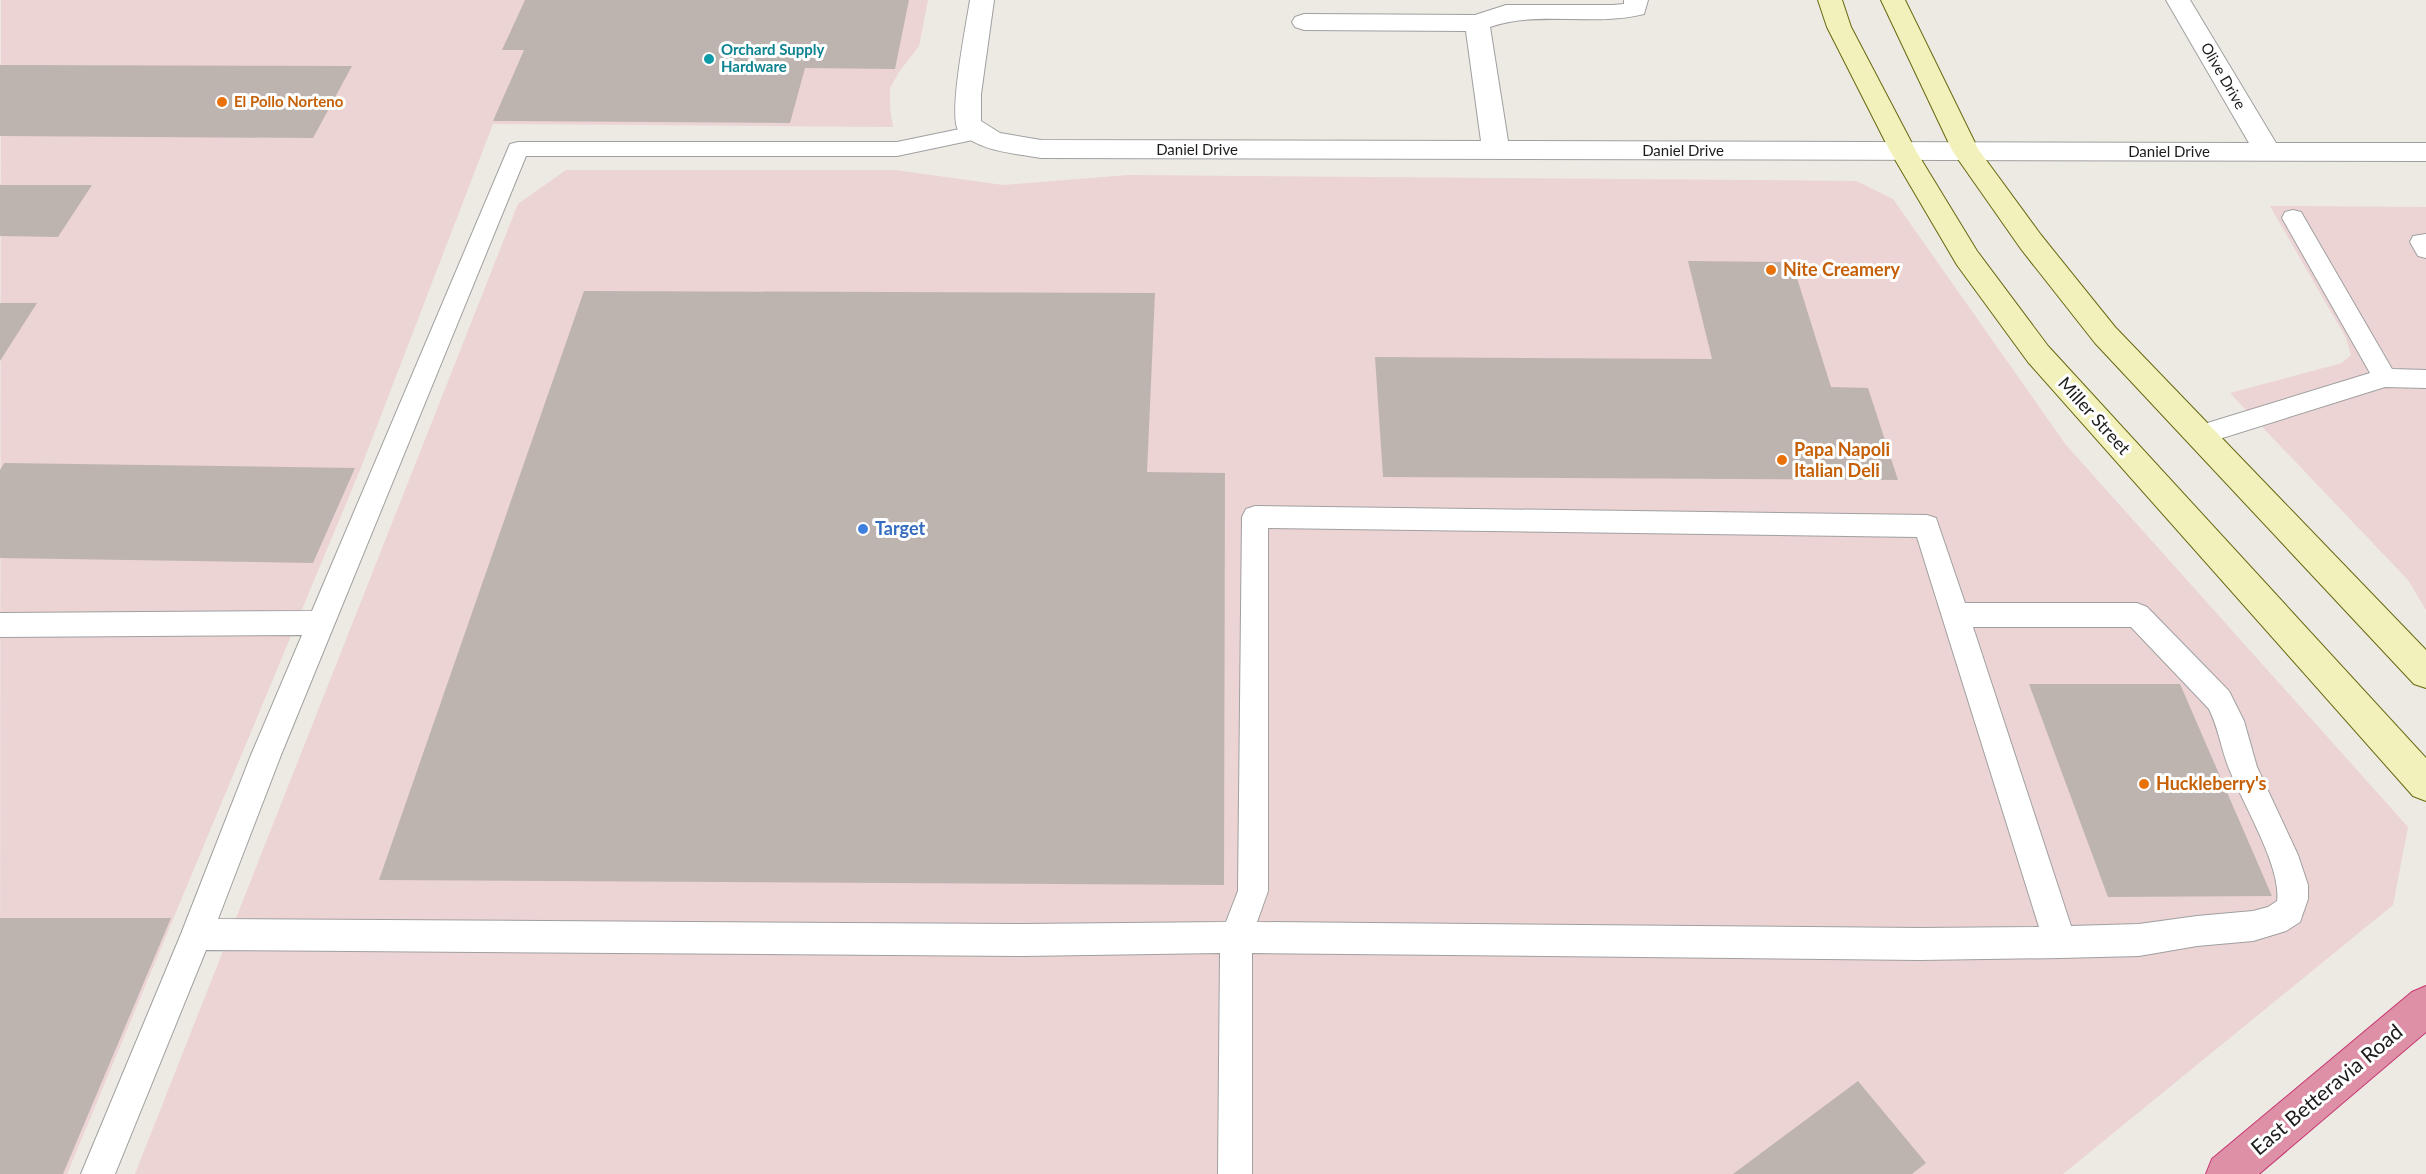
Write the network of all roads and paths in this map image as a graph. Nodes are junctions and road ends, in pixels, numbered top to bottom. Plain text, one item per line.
1 (982, 0) edge
2 (1636, 0) edge
3 (1830, 0) edge
4 (1893, 0) edge
5 (2178, 0) edge
6 (1304, 22) dead end
7 (1477, 23) junction
8 (979, 132) junction
9 (1496, 151) junction
10 (1903, 151) junction
11 (1966, 152) junction
12 (2268, 152) junction
13 (2426, 152) edge
14 (2293, 218) dead end
15 (2426, 242) edge
16 (2426, 250) edge
17 (2385, 378) junction
18 (2426, 379) edge
19 (2200, 435) junction
20 (1956, 615) junction
21 (322, 623) junction
22 (0, 625) edge
23 (2426, 672) edge
24 (2426, 783) edge
25 (197, 934) junction
26 (1236, 938) junction
27 (2061, 942) junction
28 (2426, 1006) edge
29 (98, 1174) edge
30 (1235, 1174) edge
31 (2227, 1174) edge

1 - 8 street
2 - 7 street
3 - 10 street, Miller Street
4 - 11 street
5 - 12 street, Olive Drive
6 - 7 street
7 - 9 street
8 - 9 street, Daniel Drive
8 - 21 lane
9 - 10 street, Daniel Drive
10 - 11 street, Daniel Drive
10 - 24 street, Miller Street
11 - 12 street, Daniel Drive
11 - 19 street
12 - 13 street, Daniel Drive
14 - 17 lane
15 - 16 lane
17 - 18 lane
17 - 19 lane
19 - 23 street
20 - 26 lane
20 - 27 lane
20 - 27 lane
21 - 22 lane
21 - 25 lane
25 - 26 lane
25 - 29 lane
26 - 27 lane
26 - 30 lane
28 - 31 highway, East Betteravia Road

